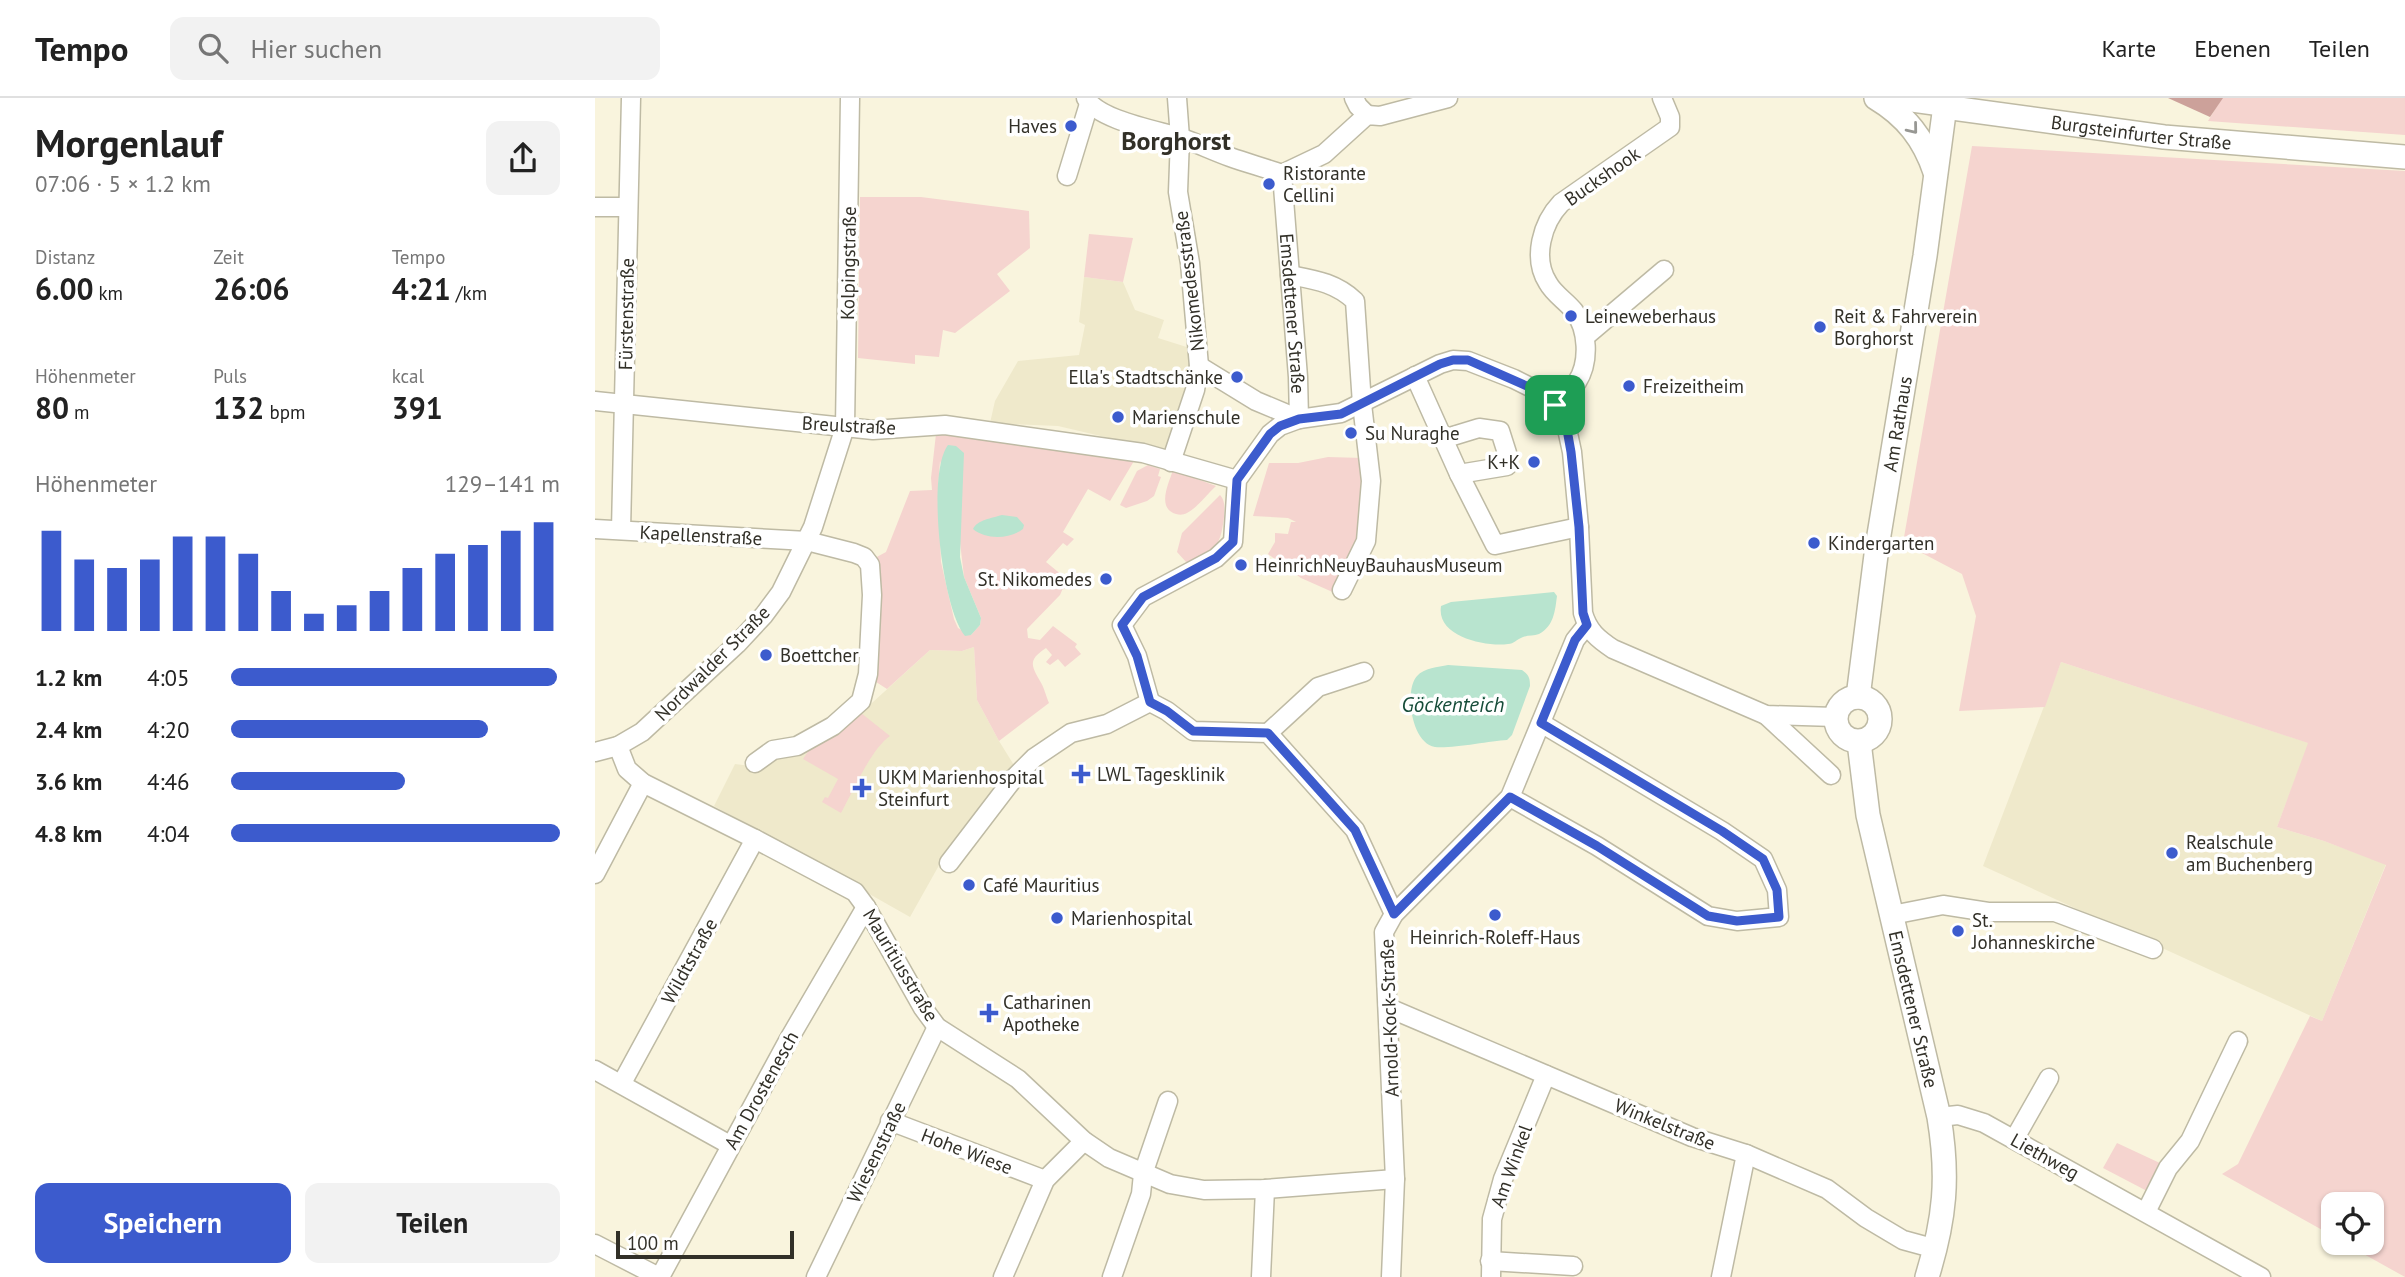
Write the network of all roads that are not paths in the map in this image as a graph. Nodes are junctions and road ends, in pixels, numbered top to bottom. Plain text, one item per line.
1 (631, 98) edge
2 (850, 98) edge
3 (1177, 98) edge
4 (1354, 98) edge
5 (1448, 98) edge
6 (1663, 98) edge
7 (1877, 98) edge
8 (1980, 98) edge
9 (1088, 101) edge
10 (1945, 103) edge
11 (2001, 114) junction
12 (1367, 115) junction
13 (1180, 138) junction
14 (2405, 157) edge
15 (1936, 173) junction
16 (1282, 174) junction
17 (1067, 176) dead end
18 (595, 207) edge
19 (628, 207) junction
20 (1664, 270) dead end
21 (1290, 275) junction
22 (1586, 336) junction
23 (1199, 366) junction
24 (1415, 376) junction
25 (595, 401) edge
26 (624, 403) junction
27 (1362, 404) junction
28 (1555, 405) junction
29 (1299, 419) junction
30 (845, 427) junction
31 (1443, 439) junction
32 (1171, 462) junction
33 (1458, 474) junction
34 (1237, 480) junction
35 (1579, 527) junction
36 (595, 529) edge
37 (621, 530) junction
38 (807, 541) junction
39 (1342, 590) dead end
40 (1587, 625) junction
41 (1364, 672) dead end
42 (1858, 697) junction
43 (1150, 702) junction
44 (1766, 715) junction
45 (1835, 717) junction
46 (1541, 723) junction
47 (1268, 733) junction
48 (1859, 742) junction
49 (618, 746) junction
50 (595, 752) edge
51 (755, 763) dead end
52 (1831, 775) dead end
53 (643, 783) junction
54 (1510, 797) junction
55 (755, 839) junction
56 (949, 863) dead end
57 (595, 874) edge
58 (866, 907) junction
59 (1394, 914) junction
60 (1892, 915) junction
61 (2153, 949) dead end
62 (1389, 1008) junction
63 (937, 1027) junction
64 (2238, 1041) dead end
65 (595, 1070) edge
66 (1546, 1075) junction
67 (2049, 1078) dead end
68 (622, 1083) junction
69 (1168, 1101) dead end
70 (1939, 1117) junction
71 (890, 1121) junction
72 (2015, 1138) junction
73 (1084, 1141) junction
74 (730, 1145) junction
75 (1747, 1154) junction
76 (1143, 1174) junction
77 (1395, 1179) junction
78 (1045, 1180) junction
79 (1265, 1189) junction
80 (2146, 1212) junction
81 (595, 1244) edge
82 (1936, 1249) junction
83 (1573, 1266) dead end
84 (1490, 1269) edge
85 (659, 1277) edge
86 (816, 1277) edge
87 (1003, 1277) edge
88 (1112, 1277) edge
89 (1261, 1277) edge
90 (1391, 1277) edge
91 (1721, 1277) edge
92 (1927, 1277) edge
93 (2261, 1277) edge

1 - 19 street, Fürstenstraße
2 - 30 street, Kolpingstraße
3 - 13 street, Nikomedesstraße
4 - 12 street
5 - 12 street
6 - 22 street, Buckshook
7 - 10 street, Burgsteinfurter Straße
7 -> 15 main road
8 - 11 main road
9 - 13 street
9 - 17 street
10 - 11 main road, Burgsteinfurter Straße
10 - 15 main road, Am Rathaus
11 - 14 main road, Burgsteinfurter Straße
12 - 16 street
13 - 16 street
13 - 23 street, Nikomedesstraße
15 - 42 main road, Am Rathaus
16 - 21 street, Emsdettener Straße
18 - 19 street
19 - 26 street, Fürstenstraße
20 - 22 street
21 - 27 street
21 - 29 street, Emsdettener Straße
22 - 28 street
23 - 29 street
23 - 32 street, Nikomedesstraße
24 - 27 street, Emsdettener Straße
24 - 28 street, Emsdettener Straße
24 - 31 street
25 - 26 street, Breulstraße
26 - 30 street, Breulstraße
26 - 37 street, Fürstenstraße
27 - 29 street, Emsdettener Straße
27 - 39 street
28 - 35 street
29 - 34 street
30 - 32 street, Breulstraße
30 - 38 street, Nordwalder Straße
31 - 33 street
31 - 33 street
32 - 34 street, Breulstraße
33 - 35 street
34 - 43 street
35 - 40 street
36 - 37 street, Kapellenstraße
37 - 38 street, Kapellenstraße
38 - 49 street, Nordwalder Straße
38 - 51 street, Kapellenstraße
40 - 44 street
40 - 46 street
41 - 47 street
42 - 45 main road
42 - 48 main road
43 - 47 street
43 - 56 street
44 - 45 street
44 - 52 street
45 - 48 main road
46 - 54 street
46 - 54 street
47 - 59 street, Arnold-Kock-Straße
48 - 60 main road, Emsdettener Straße
49 - 50 street, Nordwalder Straße
49 - 53 street, Mauritiusstraße
53 - 55 street, Mauritiusstraße
53 - 57 street
54 - 59 street
55 - 58 street, Mauritiusstraße
55 - 68 street, Wildtstraße
58 - 63 street, Mauritiusstraße
58 - 74 street, Am Drostenesch
59 - 62 street, Arnold-Kock-Straße
60 - 61 street
60 - 70 main road, Emsdettener Straße
62 - 66 street, Winkelstraße
62 - 77 street, Arnold-Kock-Straße
63 - 71 street, Wiesenstraße
63 - 73 street, Mauritiusstraße
64 - 80 street
65 - 68 street
66 - 75 street, Winkelstraße
66 - 84 street, Am Winkel
67 - 72 street
68 - 74 street
69 - 76 street
70 - 72 street, Liethweg
70 - 82 main road, Emsdettener Straße
71 - 78 street, Hohe Wiese
71 - 86 street, Wiesenstraße
72 - 80 street, Liethweg
73 - 76 street, Mauritiusstraße
73 - 78 street
74 - 85 street, Am Drostenesch
75 - 82 street, Winkelstraße
75 - 91 street
76 - 79 street, Mauritiusstraße
76 - 88 street
77 - 79 street, Mauritiusstraße
77 - 90 street, Arnold-Kock-Straße
78 - 87 street
79 - 89 street
80 - 93 street, Liethweg
81 - 85 street
82 - 92 main road, Emsdettener Straße
83 - 84 street, Am Winkel

